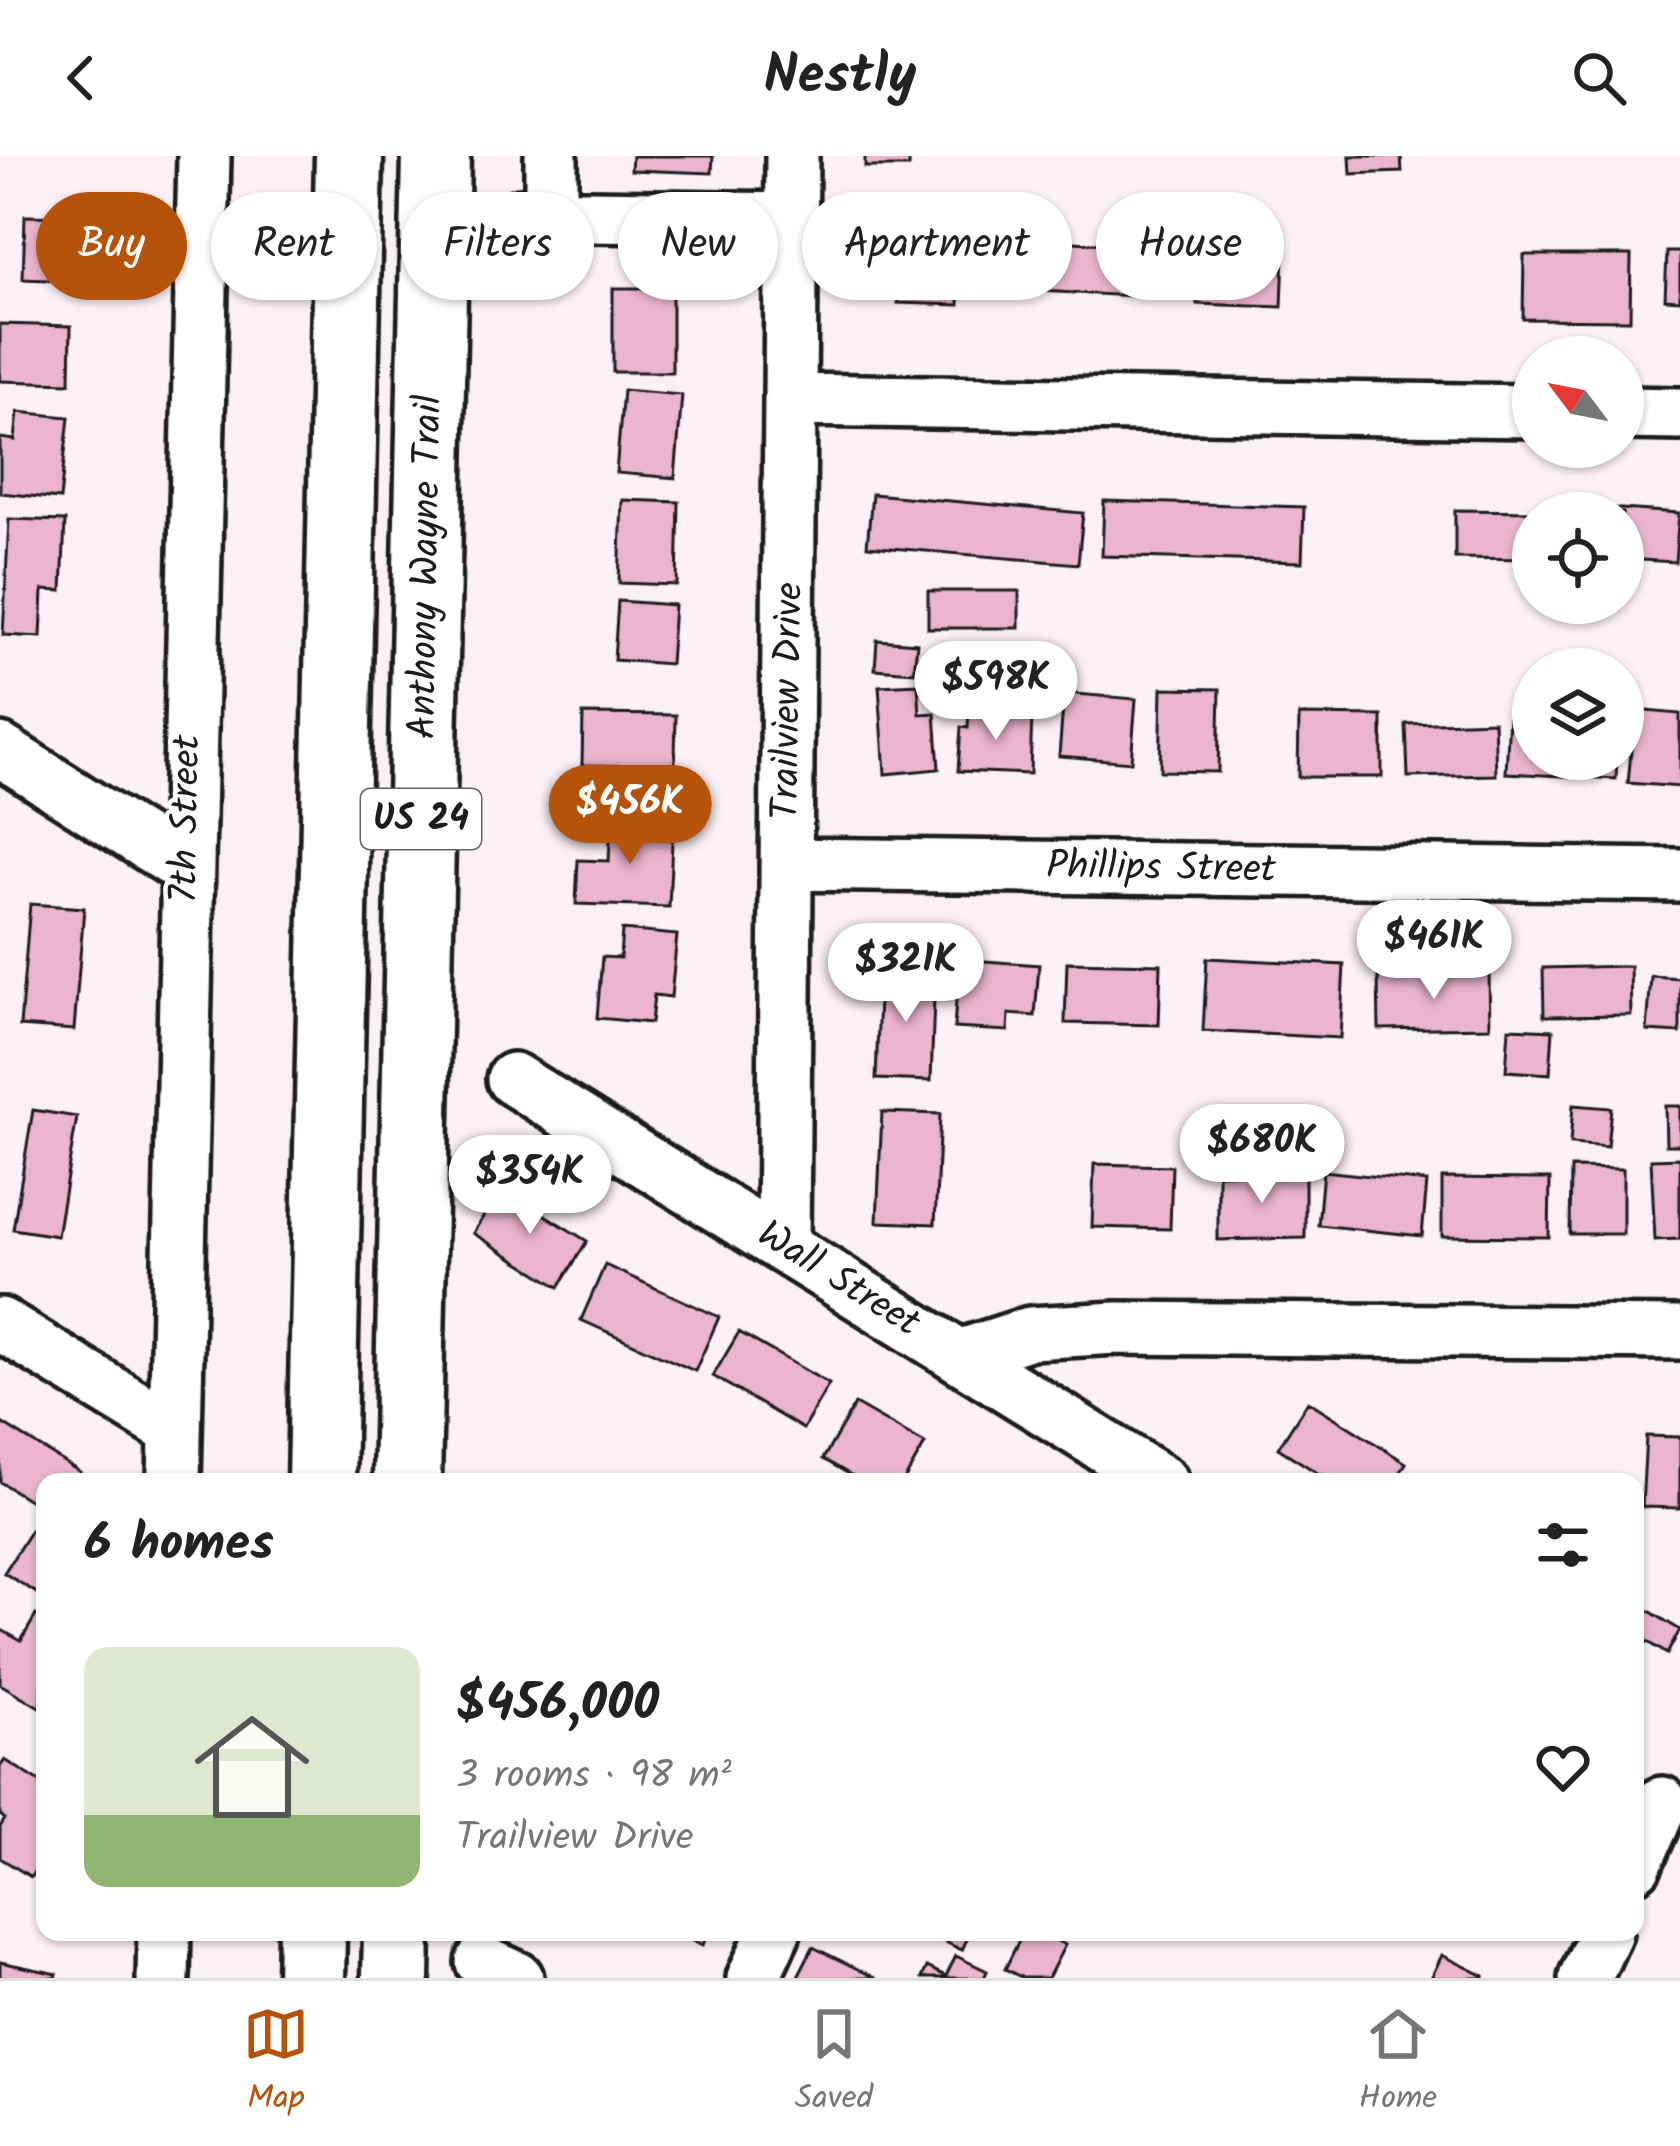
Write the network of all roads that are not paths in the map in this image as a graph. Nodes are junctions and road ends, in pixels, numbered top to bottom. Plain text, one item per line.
1 (204, 156) edge
2 (349, 156) edge
3 (436, 156) edge
4 (551, 156) edge
5 (792, 156) edge
6 (791, 219) junction
7 (794, 400) junction
8 (1512, 411) edge
9 (1644, 413) edge
10 (1680, 413) edge
11 (0, 750) edge
12 (787, 864) junction
13 (185, 868) junction
14 (1680, 874) edge
15 (513, 1079) dead end
16 (783, 1246) junction
17 (0, 1324) edge
18 (1680, 1333) edge
19 (959, 1355) junction
20 (175, 1431) junction
21 (174, 1473) edge
22 (321, 1473) edge
23 (407, 1473) edge
24 (1148, 1473) edge
25 (1659, 1801) edge
26 (1644, 1841) edge
27 (164, 1941) edge
28 (312, 1941) edge
29 (397, 1941) edge
30 (770, 1941) edge
31 (1602, 1941) edge
32 (163, 1978) edge
33 (311, 1978) edge
34 (396, 1978) edge
35 (753, 1978) edge
36 (1586, 1978) edge

1 - 13 street, 7th Street
2 - 22 highway, US 24
3 - 23 highway, Anthony Wayne Trail / US 24
4 - 6 street
5 - 6 street, Trailview Drive
6 - 7 street, Trailview Drive
7 - 8 street
7 - 12 street, Trailview Drive
9 - 10 street
11 - 13 street
12 - 14 street, Phillips Street
12 - 16 street, Trailview Drive
13 - 20 street, 7th Street
15 - 16 street, Wall Street
16 - 19 street, Wall Street
17 - 20 street
18 - 19 street
19 - 24 street, Wall Street
20 - 21 street, 7th Street
25 - 26 street
27 - 32 street
28 - 33 highway
29 - 34 highway
30 - 35 street
31 - 36 street

